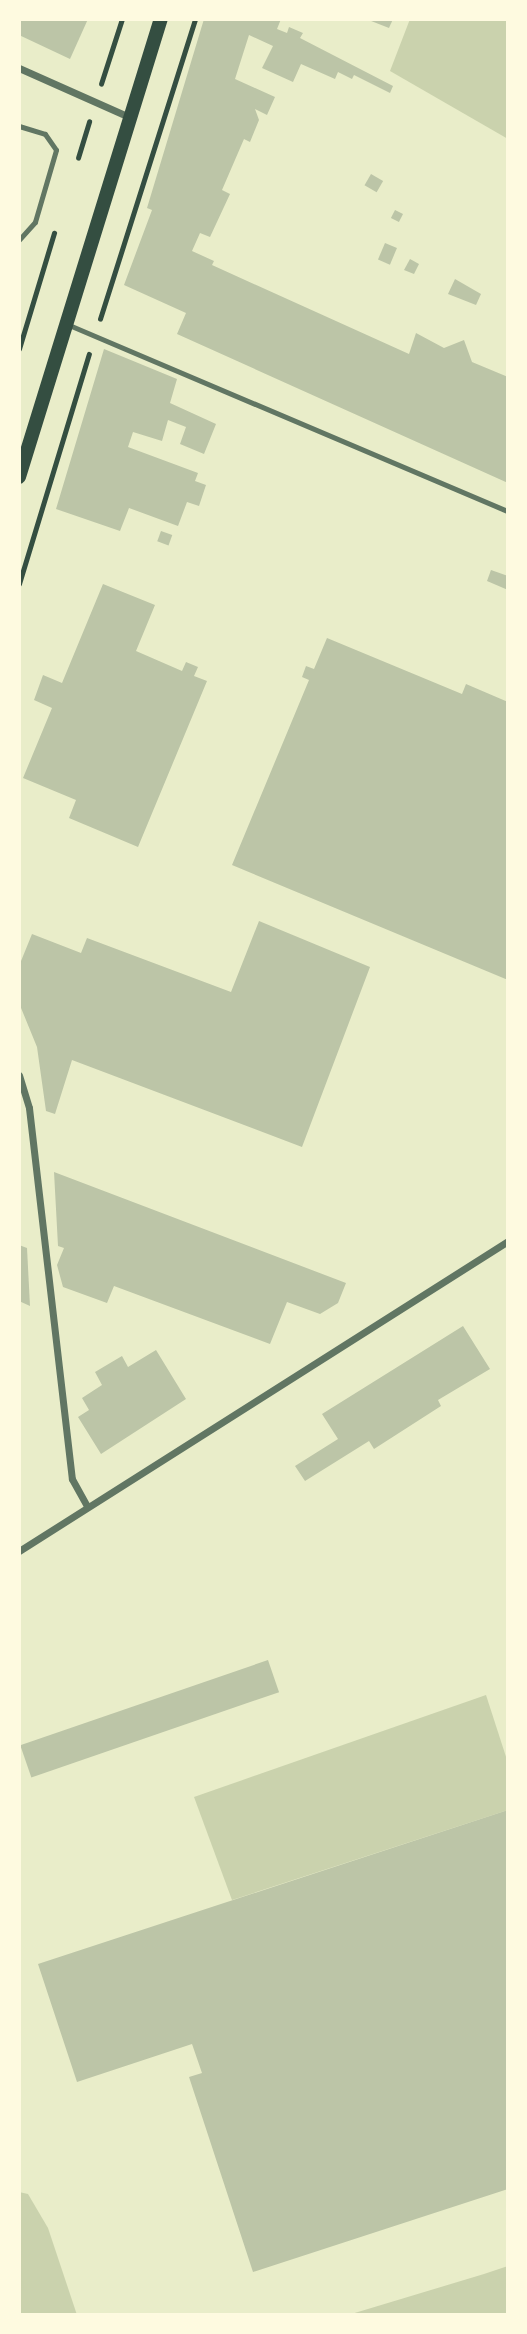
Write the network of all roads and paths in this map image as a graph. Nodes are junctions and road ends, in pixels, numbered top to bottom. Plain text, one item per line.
1 (122, 19) edge
2 (161, 19) edge
3 (195, 19) edge
4 (19, 68) edge
5 (95, 102) junction
6 (129, 117) junction
7 (19, 127) edge
8 (158, 129) dead end
9 (19, 240) edge
10 (66, 324) junction
11 (19, 477) edge
12 (508, 511) edge
13 (19, 1075) edge
14 (508, 1241) edge
15 (87, 1506) junction
16 (19, 1550) edge

1 - 5 path
2 - 6 main road
3 - 8 path
4 - 5 street
5 - 6 street
6 - 10 main road
7 - 9 lane
10 - 11 main road
10 - 12 lane
13 - 15 street
14 - 15 street
15 - 16 street

